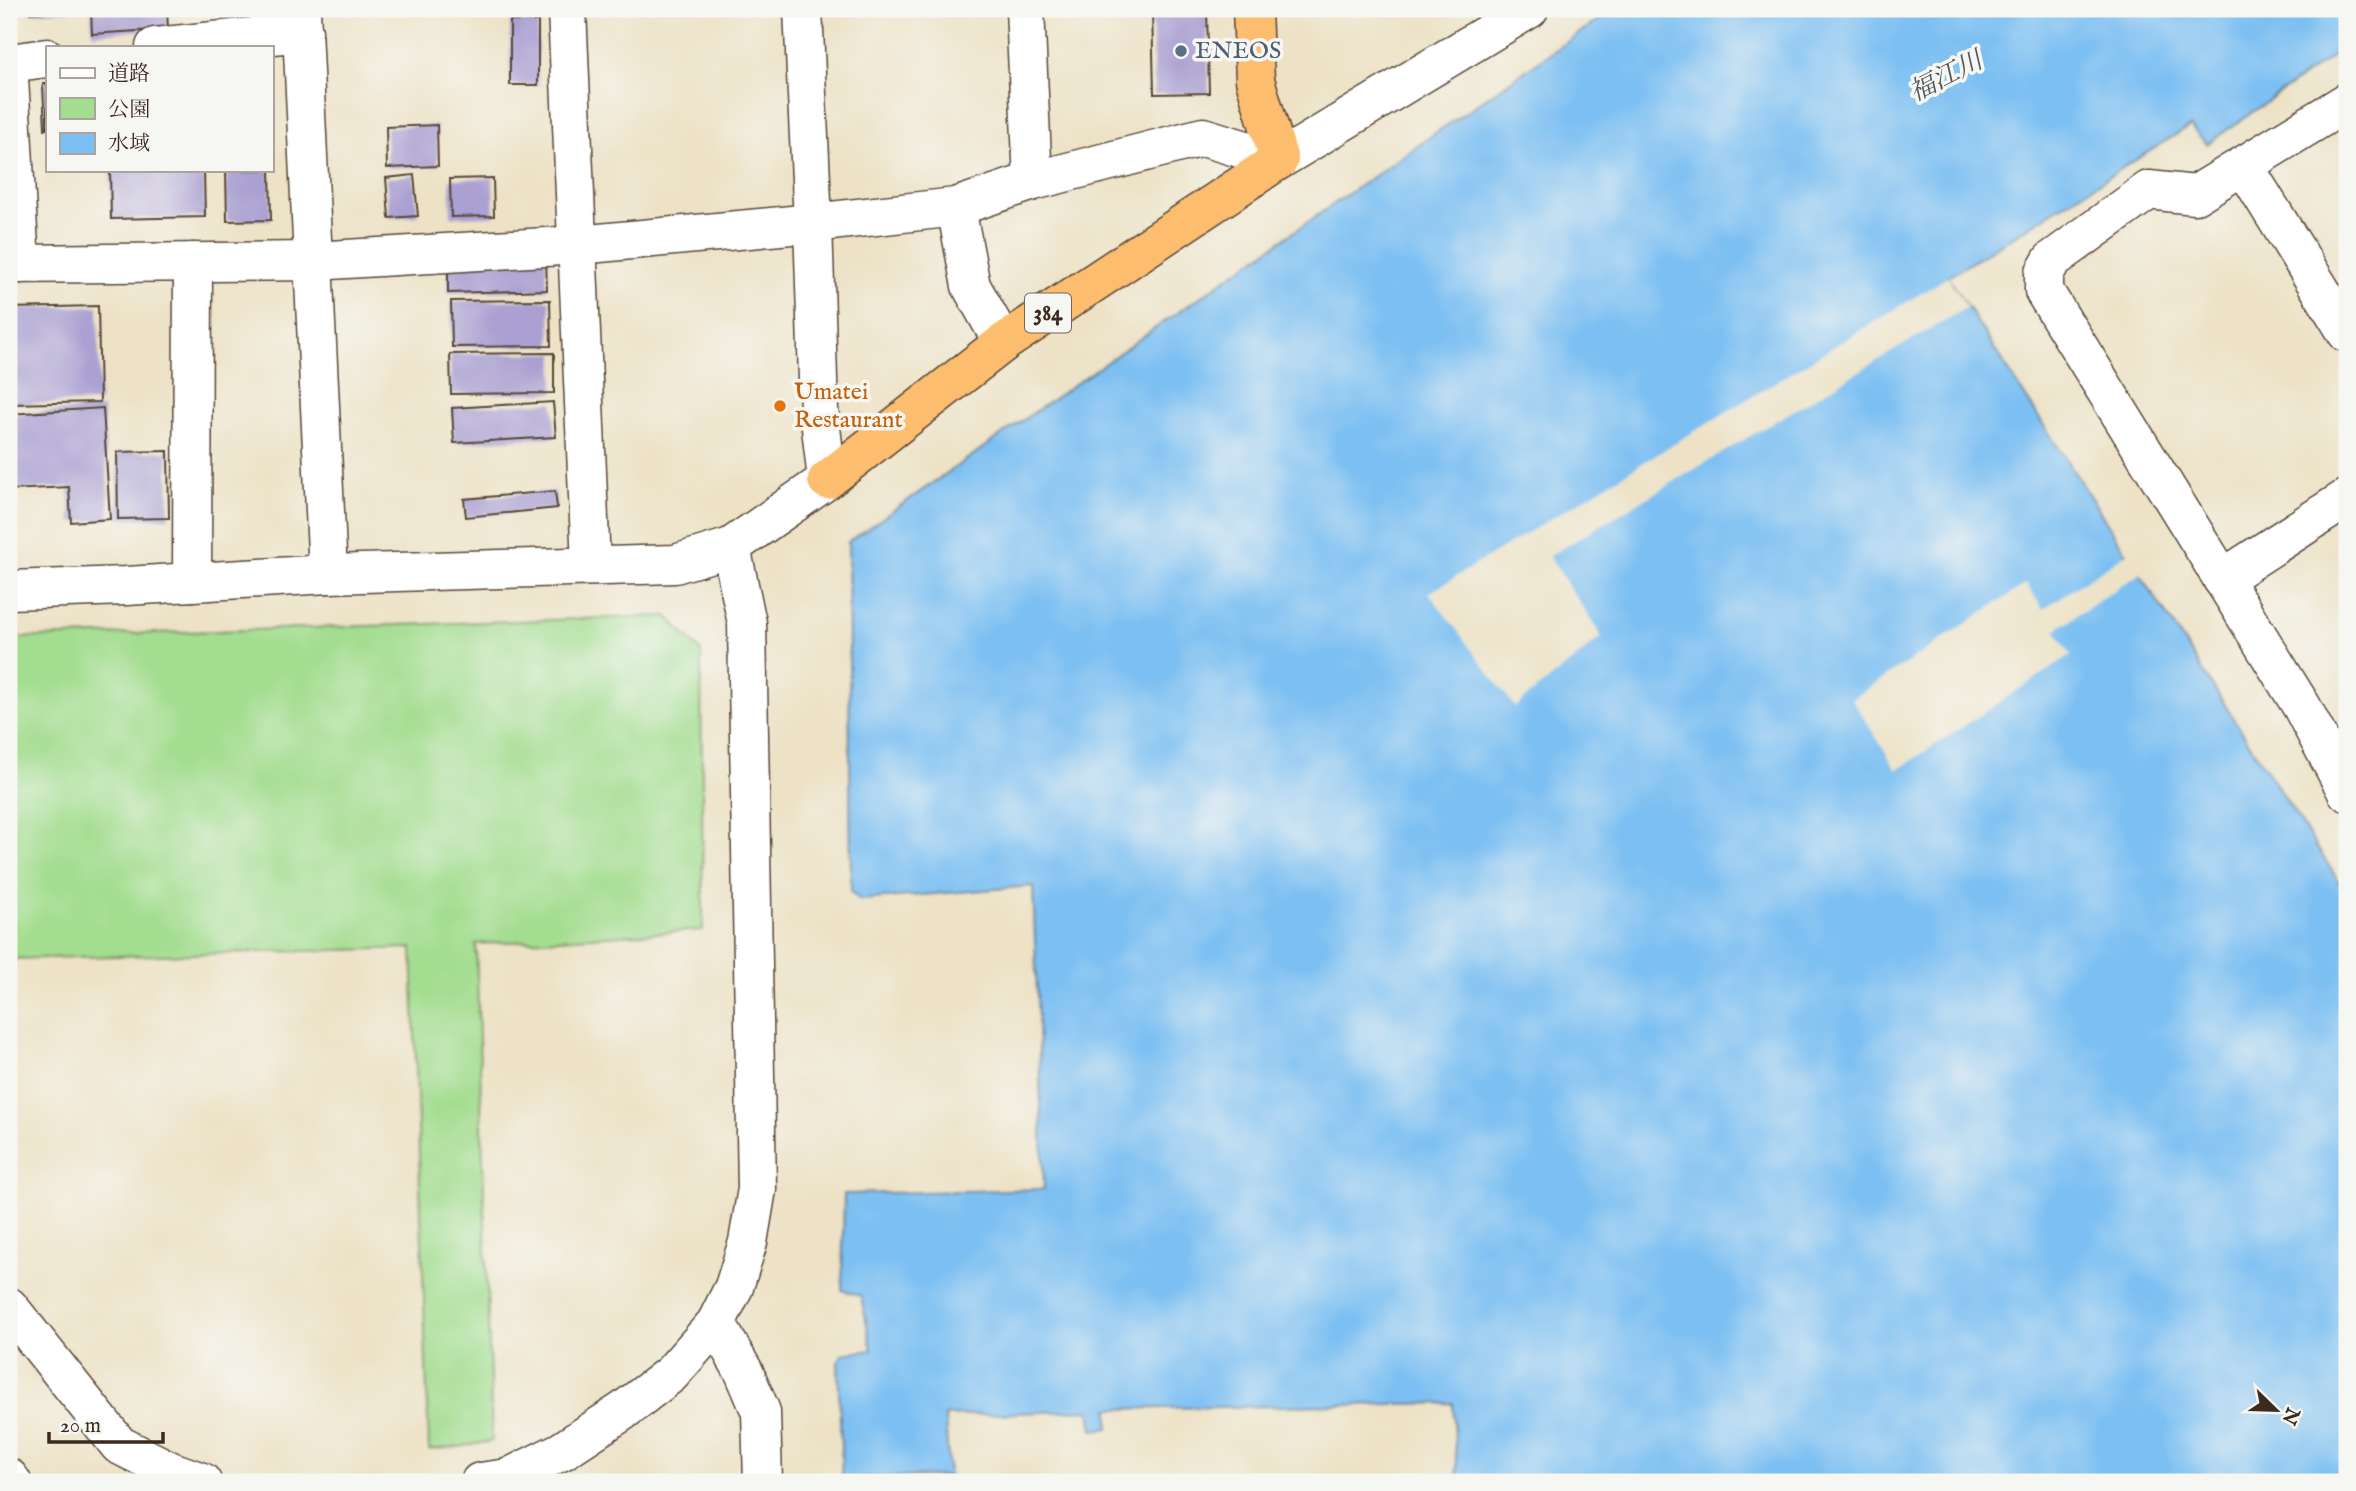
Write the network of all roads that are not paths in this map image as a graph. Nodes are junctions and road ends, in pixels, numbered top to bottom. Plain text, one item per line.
1 (567, 9) edge
2 (803, 9) edge
3 (1025, 9) edge
4 (1252, 9) edge
5 (1529, 9) edge
6 (302, 20) edge
7 (160, 46) edge
8 (46, 58) edge
9 (9, 62) edge
10 (9, 79) edge
11 (2347, 102) edge
12 (1279, 160) junction
13 (2244, 166) junction
14 (1033, 181) junction
15 (956, 207) junction
16 (813, 222) junction
17 (578, 245) junction
18 (313, 261) junction
19 (193, 262) junction
20 (15, 264) edge
21 (2347, 333) edge
22 (1003, 343) junction
23 (827, 480) junction
24 (2347, 498) edge
25 (731, 547) junction
26 (591, 565) junction
27 (328, 574) junction
28 (2222, 579) junction
29 (192, 582) junction
30 (9, 590) edge
31 (2347, 792) edge
32 (9, 1307) edge
33 (716, 1323) junction
34 (119, 1446) junction
35 (498, 1481) edge
36 (146, 1482) edge
37 (202, 1482) edge
38 (763, 1482) edge

1 - 17 street
2 - 16 street
3 - 14 street
4 - 12 highway
5 - 12 street
6 - 7 street
6 - 18 street
8 - 9 street
10 - 20 street
11 - 13 street
12 - 14 street
12 - 22 highway, 384
13 - 21 street
13 - 28 street
14 - 15 street
15 - 16 street
15 - 22 street
16 - 17 street
16 - 23 street
17 - 18 street
17 - 26 street
18 - 19 street
18 - 27 street
19 - 20 street
19 - 29 street
22 - 23 highway, 384
23 - 25 street
24 - 28 street
25 - 26 street
25 - 33 street
26 - 27 street
27 - 29 street
28 - 31 street
29 - 30 street
32 - 34 street
33 - 35 street
33 - 38 street
34 - 36 street
34 - 37 street

